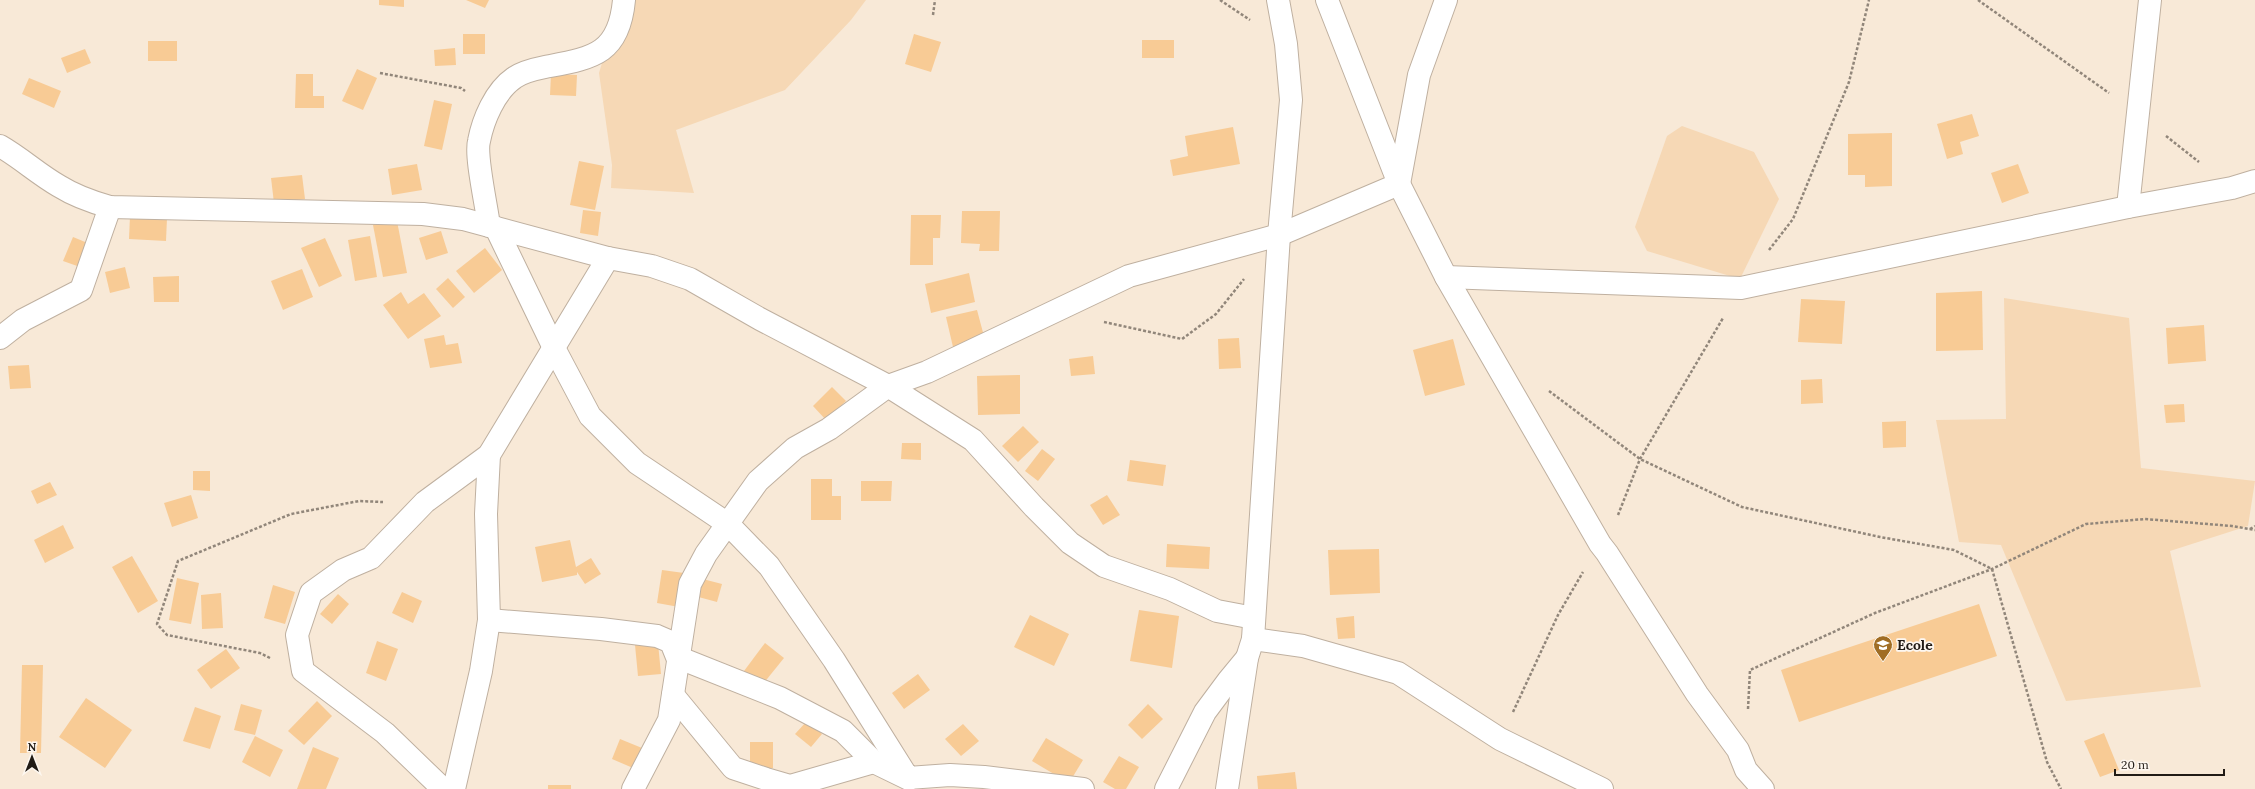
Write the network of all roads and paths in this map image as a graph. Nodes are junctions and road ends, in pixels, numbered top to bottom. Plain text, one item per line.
1 (624, 0) edge
2 (935, 0) edge
3 (1278, 0) edge
4 (1327, 0) edge
5 (1434, 0) edge
6 (1446, 0) edge
7 (2150, 0) edge
8 (933, 15) dead end
9 (1436, 26) junction
10 (380, 74) dead end
11 (491, 108) junction
12 (0, 146) edge
13 (2255, 181) edge
14 (1399, 184) junction
15 (110, 207) junction
16 (2128, 207) junction
17 (493, 227) junction
18 (1279, 235) junction
19 (608, 258) junction
20 (1245, 278) dead end
21 (1446, 278) junction
22 (1056, 313) junction
23 (0, 338) edge
24 (554, 348) junction
25 (888, 386) junction
26 (1546, 389) dead end
27 (489, 455) junction
28 (425, 502) junction
29 (728, 524) junction
30 (2255, 526) edge
31 (2250, 529) junction
32 (2255, 530) edge
33 (1992, 569) junction
34 (1572, 592) dead end
35 (489, 620) junction
36 (1251, 638) junction
37 (678, 657) junction
38 (303, 671) junction
39 (673, 695) junction
40 (1747, 714) dead end
41 (1500, 739) junction
42 (874, 762) junction
43 (912, 784) edge
44 (443, 789) edge
45 (454, 789) edge
46 (633, 789) edge
47 (1083, 789) edge
48 (1166, 789) edge
49 (1227, 789) edge
50 (1602, 789) edge
51 (1762, 789) edge
52 (2061, 789) edge

1 - 11 street
2 - 8 path
3 - 18 street
4 - 14 street
5 - 9 street
6 - 9 street
7 - 16 street
9 - 14 street
10 - 11 path
11 - 17 street
12 - 15 street
13 - 16 street
14 - 18 street
14 - 21 street
15 - 17 street
15 - 23 street
16 - 21 street
17 - 19 street
17 - 24 street
18 - 22 street
18 - 36 street
19 - 24 street
19 - 25 street
20 - 22 path
21 - 51 street
22 - 25 street
24 - 27 street
24 - 29 street
25 - 29 street
25 - 36 street
26 - 33 path
27 - 28 street
27 - 35 street
28 - 38 street
28 - 38 path
29 - 37 street
29 - 43 street
30 - 31 path
31 - 32 path
31 - 33 path
33 - 40 path
33 - 52 path
34 - 41 path
35 - 37 street
35 - 45 street
36 - 41 street
36 - 48 street
36 - 49 street
37 - 39 street
37 - 42 street
38 - 44 street
39 - 42 street
39 - 46 street
41 - 50 street
42 - 43 street
43 - 47 street

